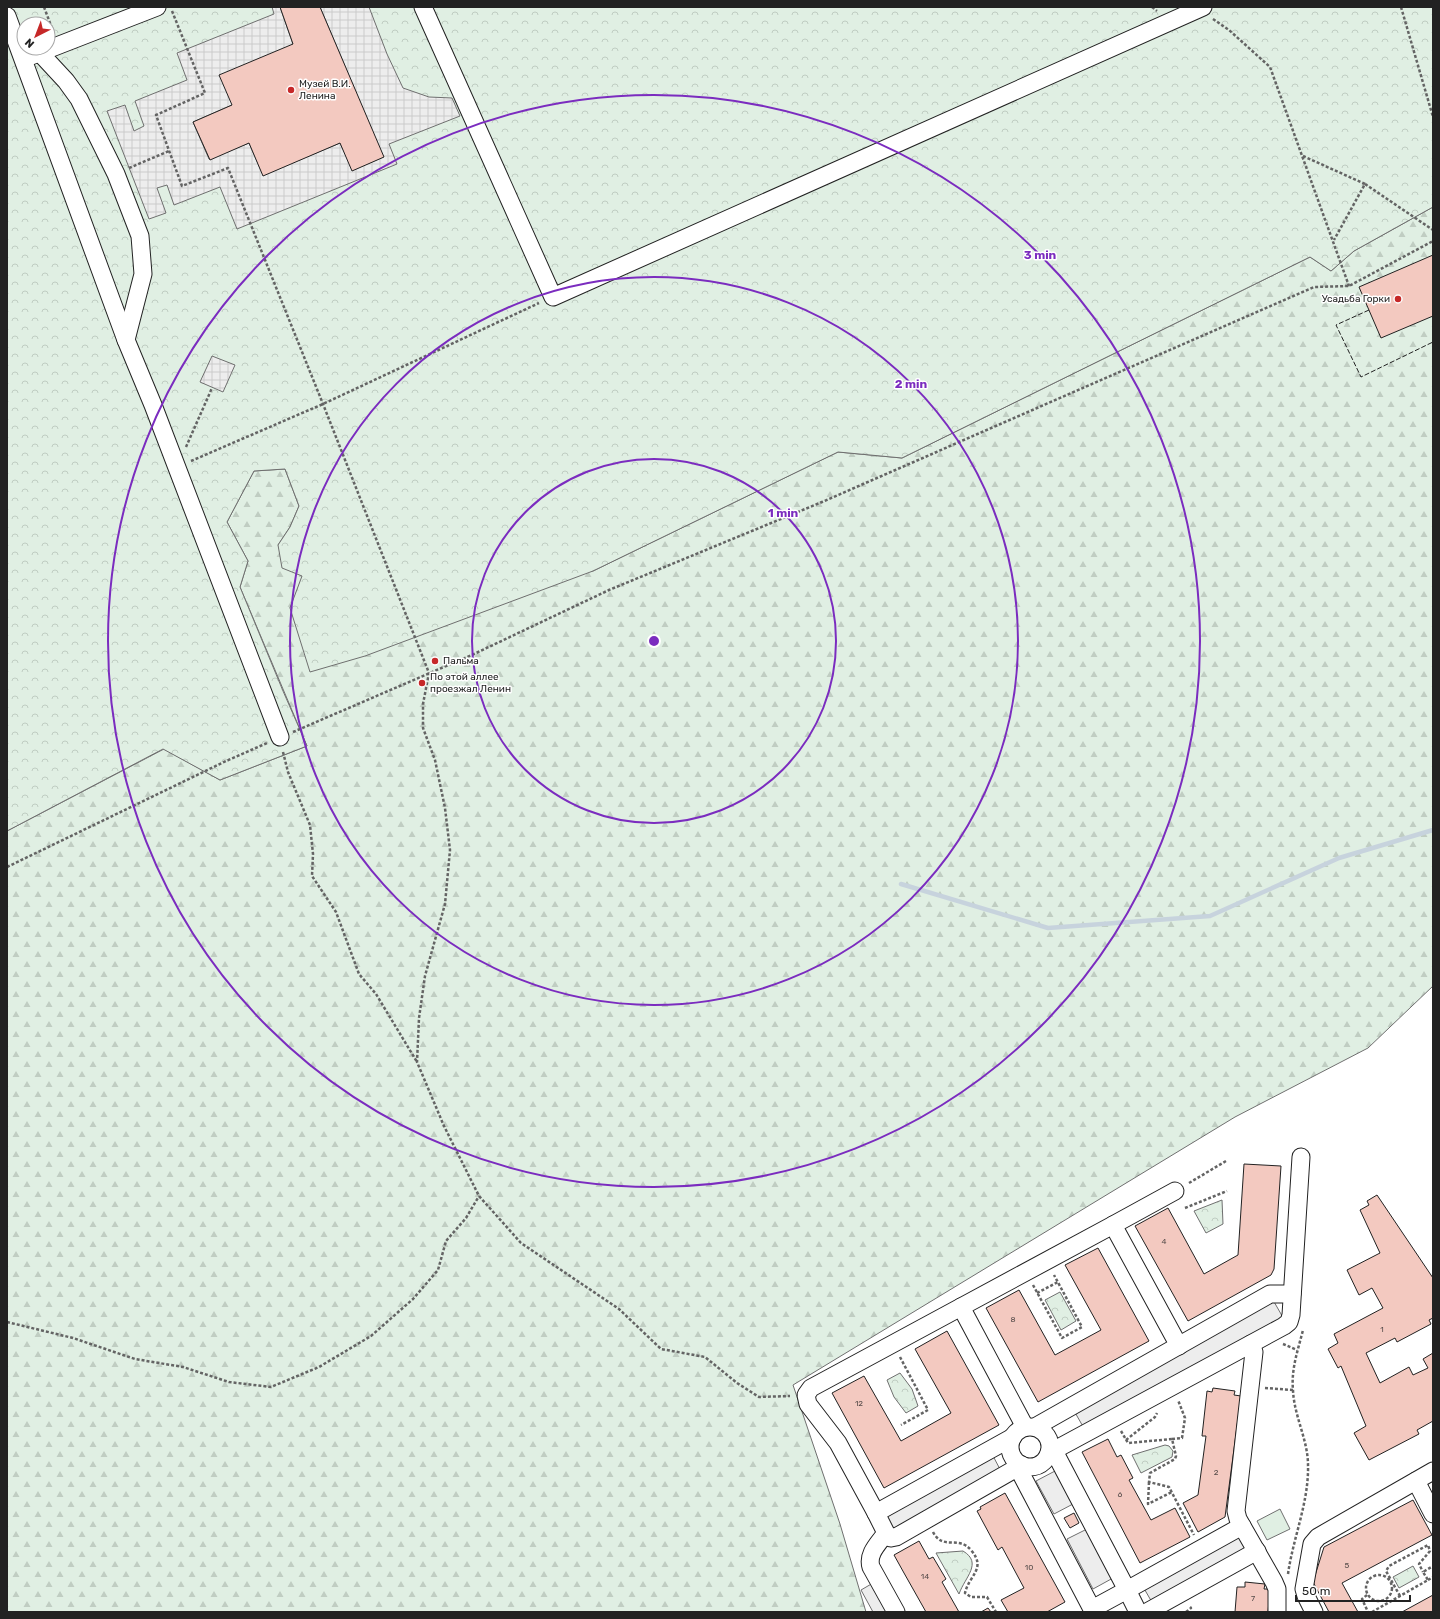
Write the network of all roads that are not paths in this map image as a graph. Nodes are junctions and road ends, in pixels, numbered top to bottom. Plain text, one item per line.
1 (157, 7) edge
2 (423, 7) edge
3 (1201, 8) edge
4 (7, 16) edge
5 (56, 46) edge
6 (32, 56) edge
7 (43, 56) edge
8 (24, 59) junction
9 (126, 340) junction
10 (280, 737) road end
11 (1301, 1157) dead end
12 (1175, 1191) road end
13 (1113, 1225) junction
14 (1292, 1294) junction
15 (961, 1307) junction
16 (1251, 1344) junction
17 (1179, 1346) junction
18 (1024, 1431) junction
19 (1052, 1452) junction
20 (1020, 1467) junction
21 (1433, 1471) edge
22 (1416, 1481) junction
23 (876, 1513) junction
24 (1433, 1514) edge
25 (1242, 1526) junction
26 (886, 1533) junction
27 (1257, 1551) junction
28 (1127, 1590) junction
29 (1089, 1611) edge
30 (896, 1612) edge
31 (1138, 1612) edge
32 (1147, 1612) edge
33 (1277, 1612) edge
34 (1314, 1612) edge

1 - 5 street
2 - 3 street
4 - 8 street
6 - 8 street
7 - 9 street
8 - 9 street
9 - 10 street
11 - 14 street
12 - 13 street
13 - 15 street
13 - 17 street
14 - 16 street
14 - 17 street
15 - 18 street
15 - 23 street
16 - 19 street
16 - 25 street
17 - 18 street
18 - 19 street
18 - 20 street
18 - 23 street
19 - 20 street
19 - 28 street
20 - 26 street
20 - 29 street
21 - 22 street
22 - 24 street
22 - 34 street
23 - 26 street
25 - 27 street
25 - 28 street
26 - 30 street
27 - 32 street
27 - 33 street
28 - 29 street
28 - 31 street

